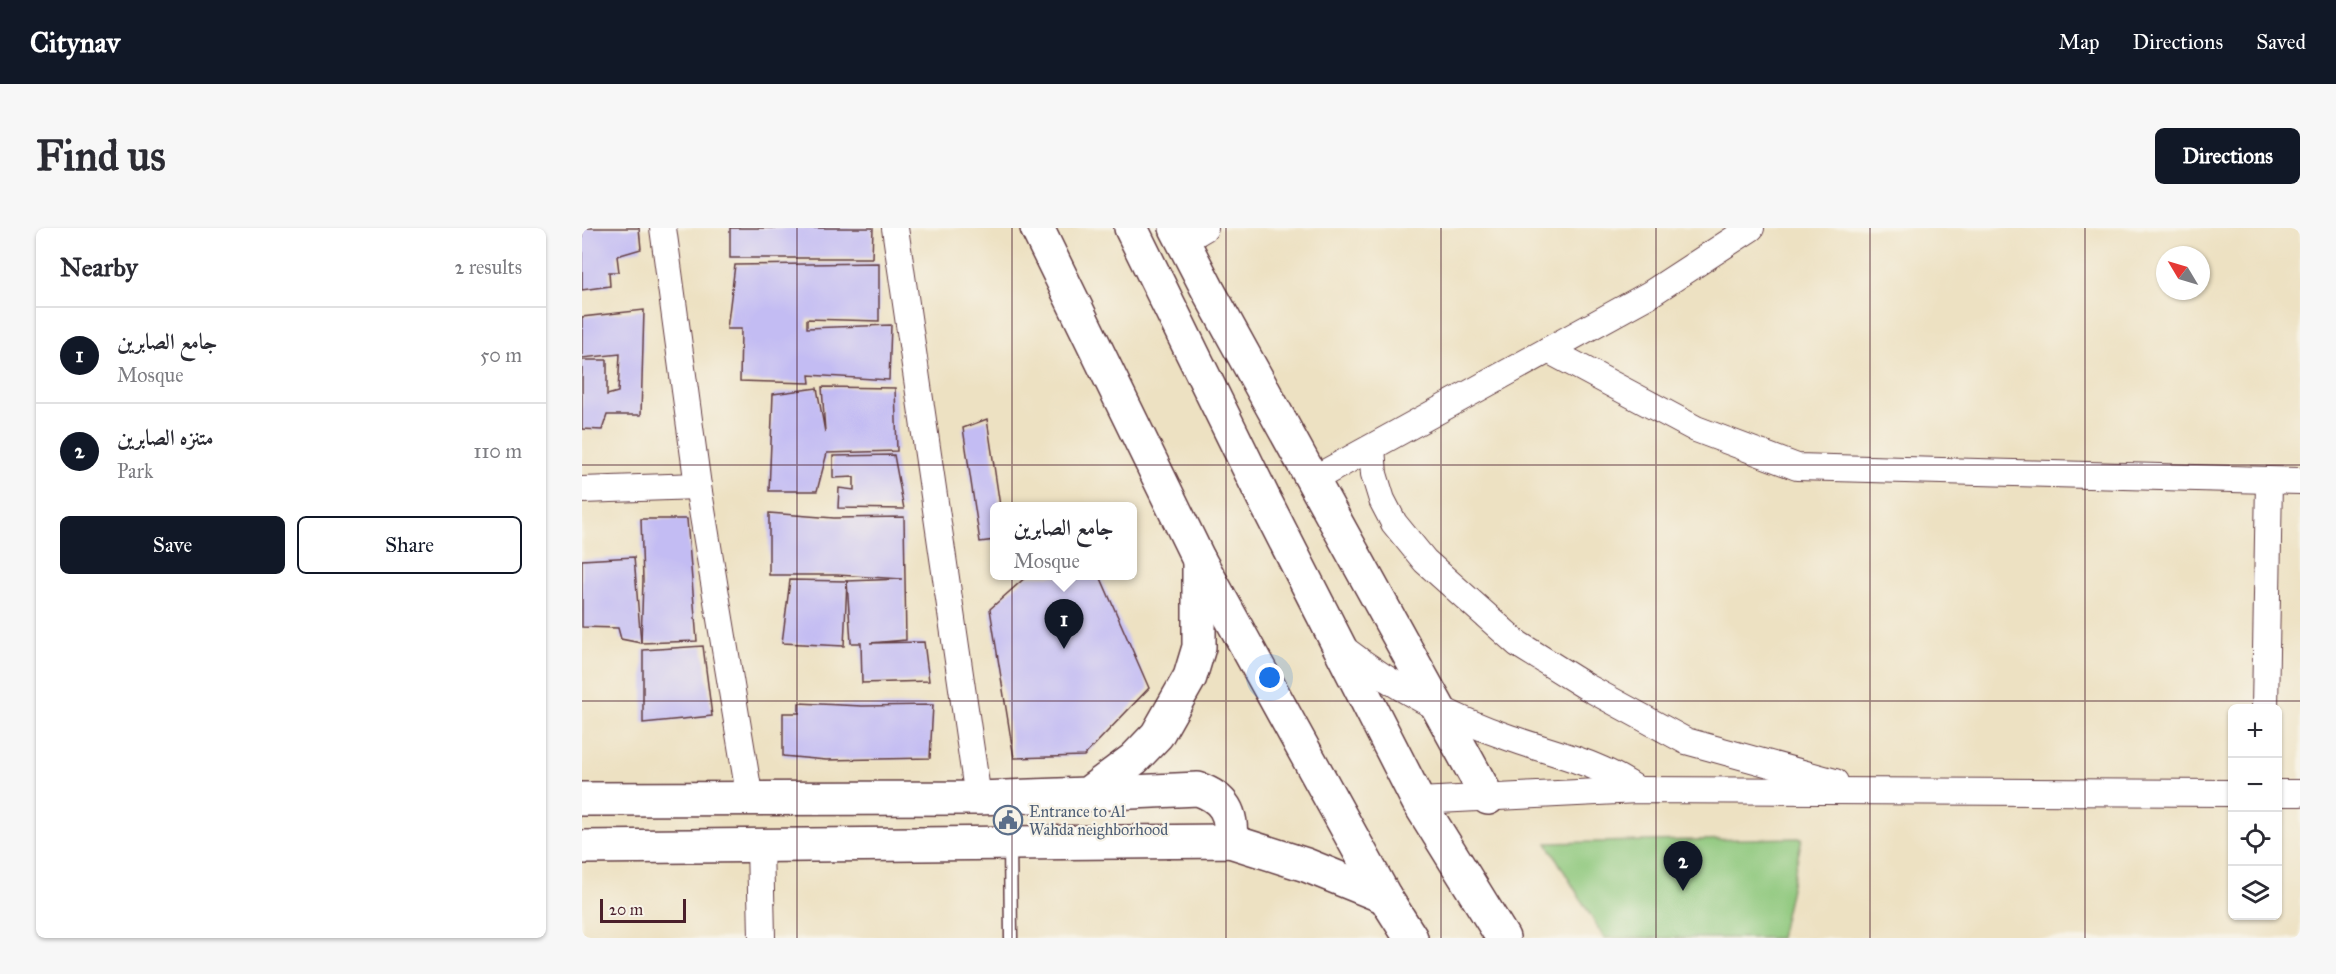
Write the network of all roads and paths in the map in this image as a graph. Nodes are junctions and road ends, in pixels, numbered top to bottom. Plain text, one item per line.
1 (663, 228) edge
2 (895, 228) edge
3 (1037, 228) edge
4 (1131, 228) edge
5 (1751, 228) edge
6 (1184, 231) edge
7 (1175, 317) junction
8 (1548, 350) junction
9 (1372, 448) junction
10 (1312, 480) junction
11 (2269, 481) junction
12 (2300, 482) edge
13 (698, 486) junction
14 (582, 490) edge
15 (1200, 560) junction
16 (1340, 646) junction
17 (2265, 704) edge
18 (1438, 708) junction
19 (1638, 790) junction
20 (1867, 790) junction
21 (2228, 793) edge
22 (2282, 793) edge
23 (2300, 793) edge
24 (1087, 794) junction
25 (978, 798) junction
26 (1488, 798) junction
27 (582, 799) edge
28 (750, 800) junction
29 (1418, 801) junction
30 (1230, 841) junction
31 (1010, 843) junction
32 (760, 844) junction
33 (582, 847) edge
34 (1385, 897) junction
35 (762, 938) edge
36 (1011, 938) edge
37 (1411, 938) edge
38 (1503, 938) edge

1 - 13 street
2 - 25 street
3 - 15 main road
4 - 7 main road
5 - 8 street
6 - 7 main road
6 - 10 main road
7 - 16 main road
8 - 9 street
8 - 11 street
9 - 10 street
9 - 20 street
10 - 18 main road
11 - 12 street
11 - 17 street
13 - 14 street
13 - 28 street
15 - 24 main road
15 - 34 main road
16 - 18 street
16 - 29 main road
18 - 19 street
18 - 26 main road
19 - 20 street
19 - 26 street
20 - 21 street
22 - 23 street
24 - 25 main road
24 - 30 main road
25 - 28 main road
26 - 29 street
27 - 28 main road
29 - 38 main road
30 - 31 main road
30 - 34 main road
31 - 32 main road
31 - 36 lane
32 - 33 main road
32 - 35 street
34 - 37 main road

